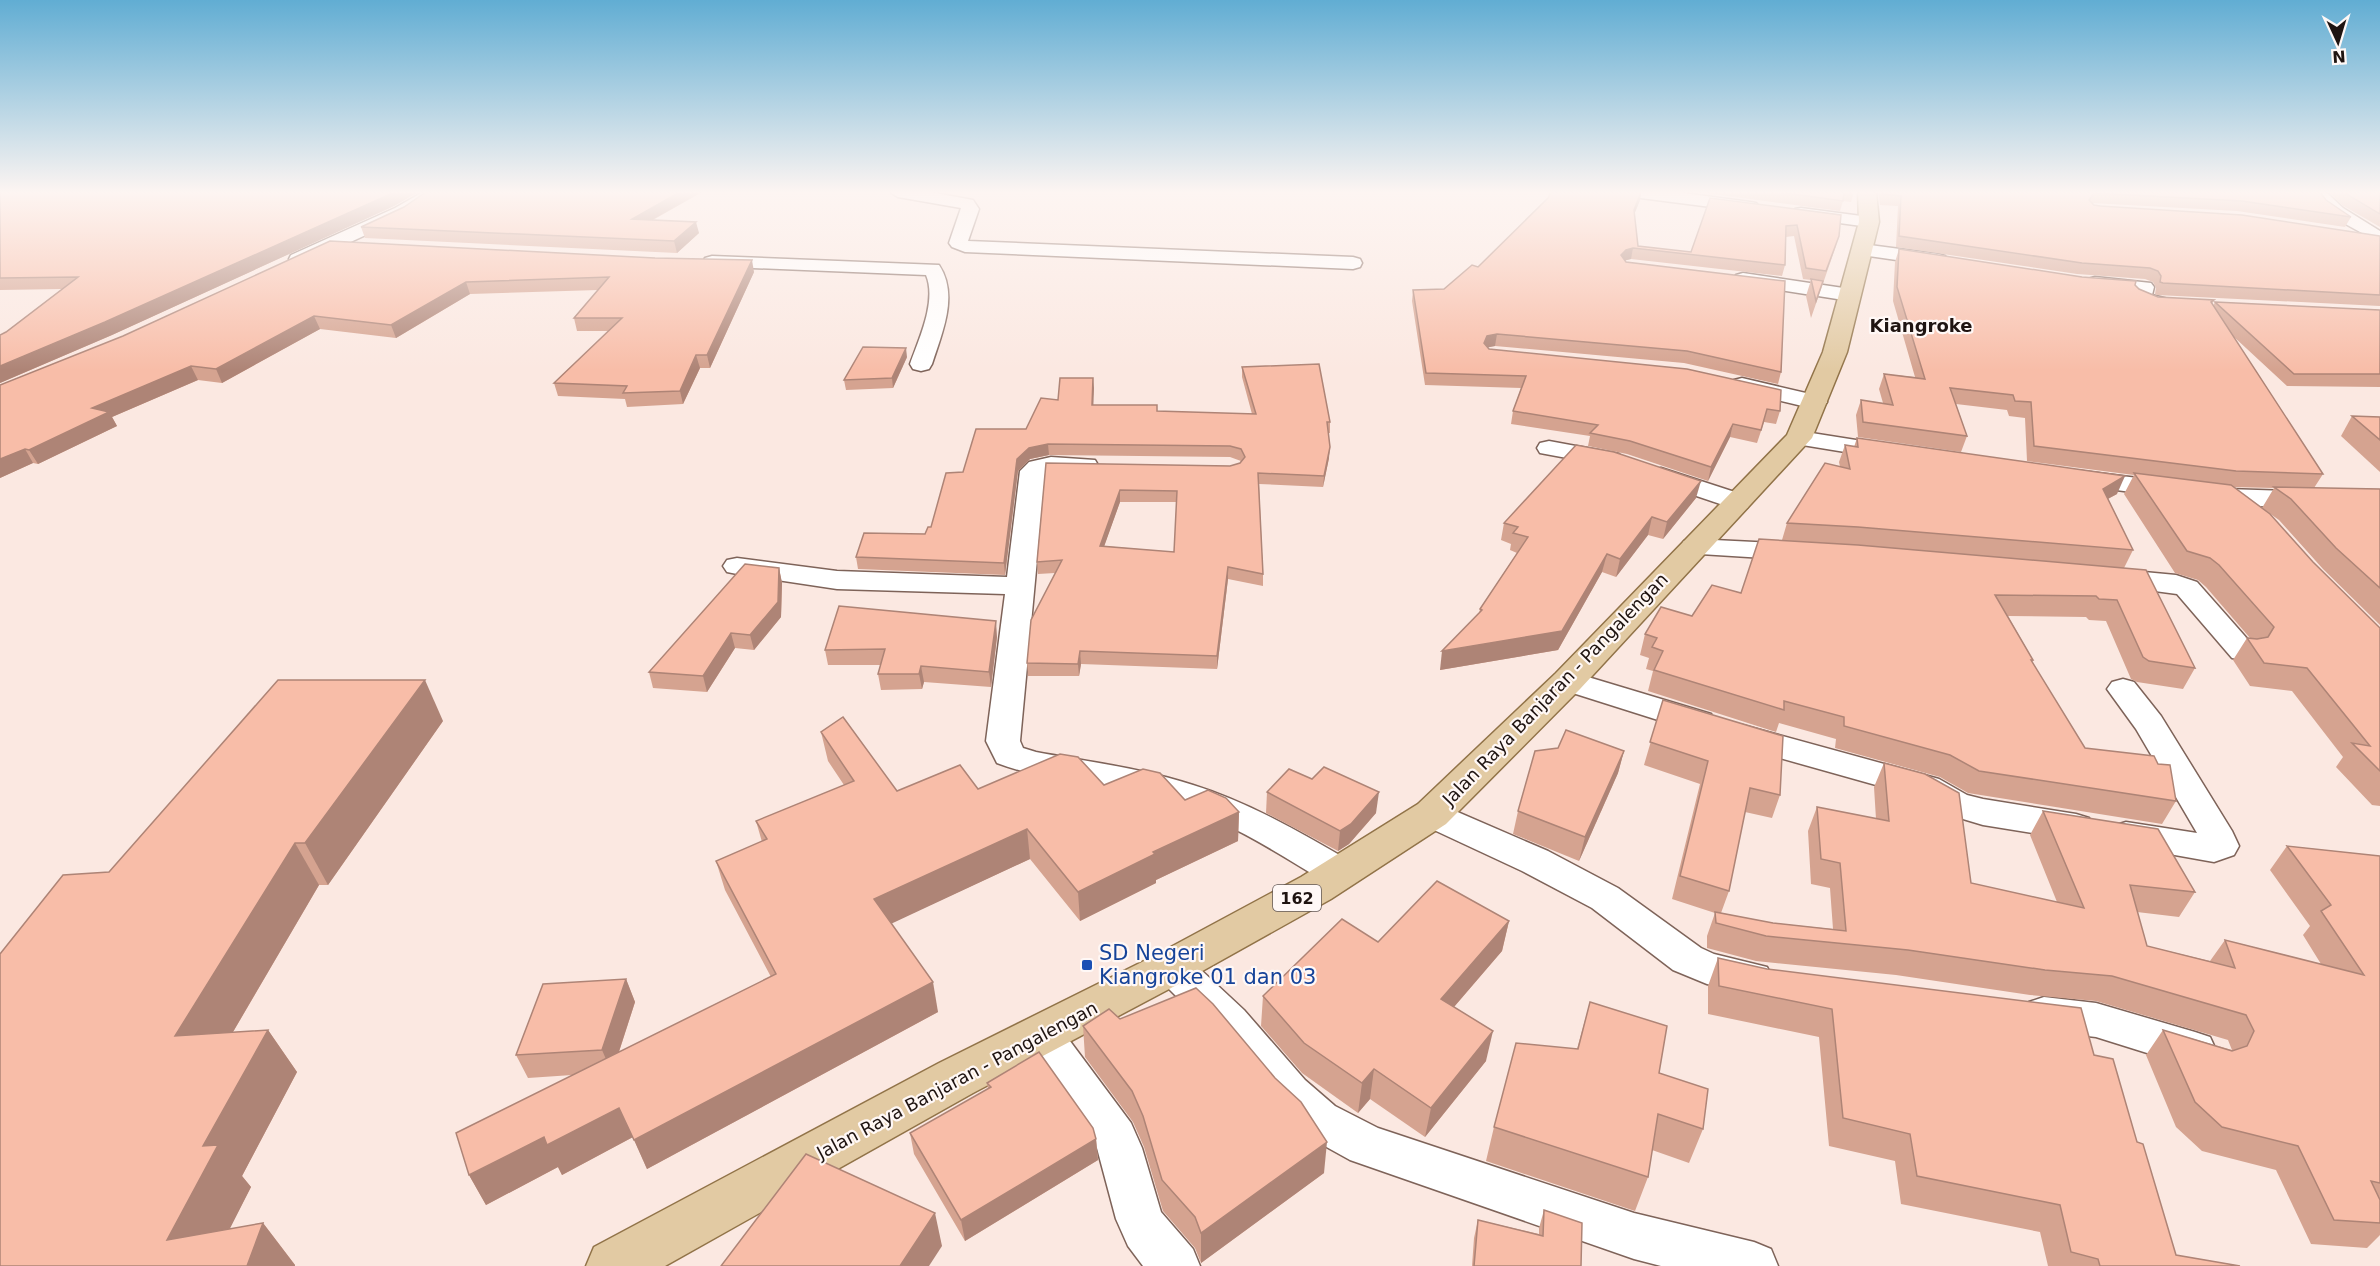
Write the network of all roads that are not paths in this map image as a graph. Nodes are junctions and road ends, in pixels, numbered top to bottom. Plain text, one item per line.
1 (314, 251) edge
2 (1081, 251) edge
3 (1862, 251) edge
4 (1870, 251) edge
5 (696, 262) edge
6 (1353, 263) dead end
7 (1958, 263) edge
8 (275, 270) edge
9 (1729, 277) edge
10 (2077, 282) edge
11 (1850, 295) junction
12 (2194, 307) edge
13 (921, 364) dead end
14 (1717, 380) edge
15 (1815, 402) junction
16 (1799, 438) junction
17 (1549, 448) dead end
18 (1919, 457) edge
19 (1107, 465) edge
20 (2058, 477) edge
21 (2227, 497) junction
22 (1738, 502) junction
23 (2380, 502) edge
24 (2259, 522) edge
25 (1694, 547) junction
26 (1819, 554) edge
27 (737, 566) dead end
28 (2083, 576) edge
29 (1022, 586) junction
30 (2243, 651) dead end
31 (1568, 681) junction
32 (2123, 689) dead end
33 (1432, 814) junction
34 (1340, 873) junction
35 (1172, 967) junction
36 (1791, 982) edge
37 (2007, 1010) edge
38 (1040, 1034) junction
39 (2212, 1055) edge
40 (624, 1264) edge
41 (1176, 1266) edge
42 (1754, 1266) edge

1 - 8 street
2 - 6 street
3 - 11 main road, Jalan Raya Banjaran - Pangalengan / 162
4 - 7 street
5 - 13 street
9 - 11 street
10 - 12 street
11 - 15 main road, Jalan Raya Banjaran - Pangalengan / 162
14 - 15 street
15 - 16 main road, Jalan Raya Banjaran - Pangalengan / 162
16 - 18 street
16 - 22 main road, Jalan Raya Banjaran - Pangalengan / 162
17 - 22 street
19 - 29 street
20 - 21 street
21 - 23 street
21 - 24 street
22 - 25 main road, Jalan Raya Banjaran - Pangalengan / 162
25 - 26 street
25 - 31 main road, Jalan Raya Banjaran - Pangalengan / 162
27 - 29 street
28 - 30 street
29 - 34 street
31 - 32 street
31 - 33 main road, Jalan Raya Banjaran - Pangalengan / 162
33 - 34 main road, Jalan Raya Banjaran - Pangalengan / 162
33 - 36 street
34 - 35 main road, Jalan Raya Banjaran - Pangalengan / 162
35 - 38 main road, Jalan Raya Banjaran - Pangalengan / 162
35 - 42 street
37 - 39 street
38 - 40 main road, Jalan Raya Banjaran - Pangalengan / 162
38 - 41 street

